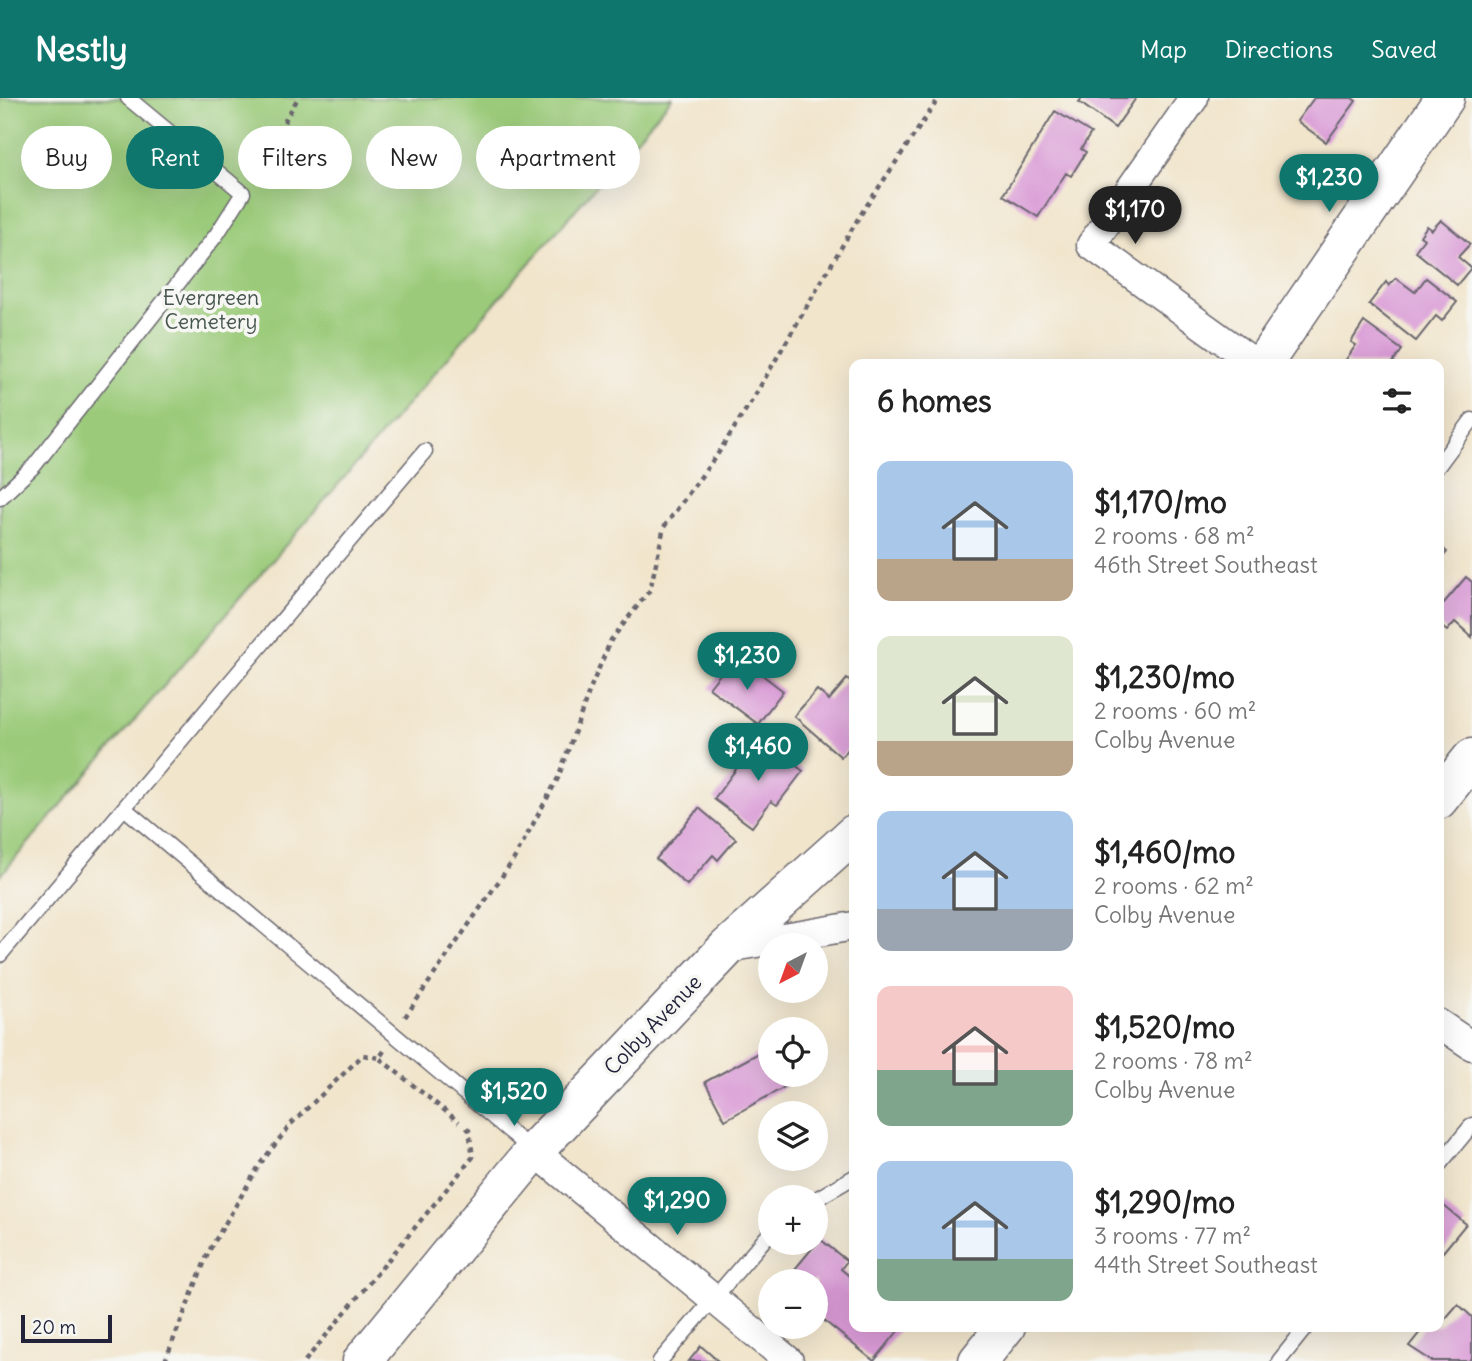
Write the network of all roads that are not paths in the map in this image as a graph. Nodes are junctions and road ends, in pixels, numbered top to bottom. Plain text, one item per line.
1 (128, 98) edge
2 (1194, 98) edge
3 (1445, 98) edge
4 (1249, 359) edge
5 (1266, 359) edge
6 (1472, 420) edge
7 (425, 451) dead end
8 (1444, 458) edge
9 (0, 498) edge
10 (1472, 758) edge
11 (1444, 793) edge
12 (124, 808) junction
13 (849, 838) edge
14 (849, 927) edge
15 (727, 948) junction
16 (0, 955) edge
17 (1444, 1027) edge
18 (1472, 1046) edge
19 (1472, 1125) edge
20 (534, 1151) junction
21 (1444, 1159) edge
22 (849, 1180) edge
23 (828, 1192) edge
24 (758, 1246) edge
25 (712, 1298) junction
26 (1001, 1332) edge
27 (1302, 1332) edge
28 (362, 1361) edge
29 (660, 1361) edge
30 (789, 1361) edge
31 (978, 1361) edge
32 (1279, 1361) edge

1 - 9 lane
2 - 4 street
3 - 5 main road
6 - 8 lane
7 - 12 lane
10 - 11 main road
12 - 16 lane
12 - 20 lane
13 - 15 main road, Colby Avenue
14 - 15 street
15 - 20 main road, Colby Avenue
17 - 18 street
19 - 21 lane
20 - 25 street
20 - 28 main road, Colby Avenue
22 - 23 lane
24 - 25 lane
25 - 29 lane
25 - 30 street
26 - 31 main road
27 - 32 lane

